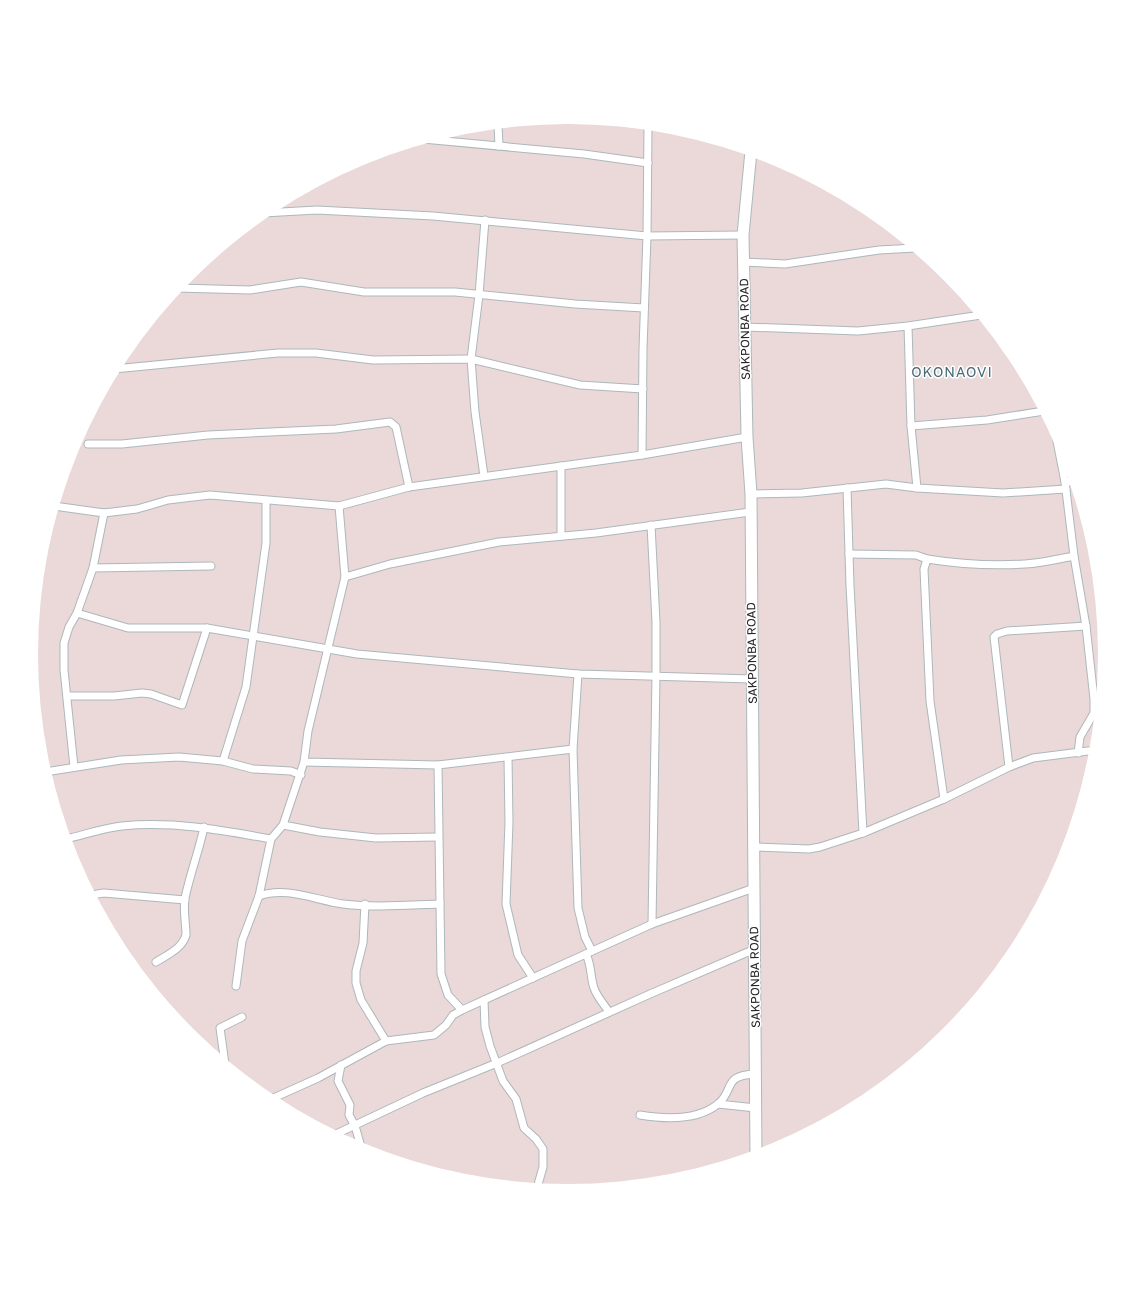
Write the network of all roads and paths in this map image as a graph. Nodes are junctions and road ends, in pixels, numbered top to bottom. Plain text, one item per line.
1 (498, 129) edge
2 (648, 131) edge
3 (445, 139) edge
4 (499, 146) junction
5 (750, 157) edge
6 (648, 163) junction
7 (275, 212) edge
8 (484, 220) junction
9 (743, 235) junction
10 (647, 236) junction
11 (908, 248) edge
12 (744, 262) junction
13 (185, 288) edge
14 (479, 295) junction
15 (644, 308) junction
16 (975, 316) edge
17 (908, 326) junction
18 (745, 327) junction
19 (471, 359) junction
20 (122, 368) edge
21 (642, 389) junction
22 (1039, 412) edge
23 (911, 426) junction
24 (747, 438) junction
25 (88, 444) dead end
26 (642, 455) junction
27 (1059, 455) edge
28 (561, 466) junction
29 (484, 476) junction
30 (1070, 484) edge
31 (1066, 485) junction
32 (410, 487) junction
33 (847, 488) junction
34 (917, 488) junction
35 (751, 494) junction
36 (266, 501) junction
37 (338, 506) junction
38 (59, 507) edge
39 (750, 512) junction
40 (104, 513) junction
41 (651, 525) junction
42 (561, 536) junction
43 (849, 554) junction
44 (1074, 556) junction
45 (927, 559) junction
46 (211, 566) dead end
47 (93, 568) junction
48 (345, 577) junction
49 (77, 613) junction
50 (1086, 626) junction
51 (207, 628) junction
52 (254, 635) junction
53 (328, 649) junction
54 (578, 674) junction
55 (656, 676) junction
56 (752, 679) junction
57 (68, 696) junction
58 (574, 749) junction
59 (1089, 751) edge
60 (1078, 753) junction
61 (508, 758) junction
62 (223, 762) junction
63 (304, 762) junction
64 (438, 765) junction
65 (74, 767) junction
66 (1009, 767) junction
67 (51, 771) edge
68 (301, 775) junction
69 (944, 799) junction
70 (283, 825) junction
71 (204, 827) junction
72 (863, 832) junction
73 (438, 837) junction
74 (71, 838) edge
75 (271, 839) junction
76 (755, 847) junction
77 (754, 888) junction
78 (96, 894) edge
79 (259, 896) junction
80 (185, 900) junction
81 (365, 904) junction
82 (440, 904) junction
83 (652, 924) junction
84 (755, 949) junction
85 (589, 953) junction
86 (156, 962) dead end
87 (533, 978) junction
88 (236, 986) dead end
89 (484, 1000) junction
90 (462, 1010) junction
91 (609, 1012) junction
92 (242, 1017) dead end
93 (386, 1041) junction
94 (225, 1057) edge
95 (497, 1063) junction
96 (341, 1065) junction
97 (756, 1074) junction
98 (277, 1097) edge
99 (718, 1104) junction
100 (756, 1108) junction
101 (640, 1116) dead end
102 (355, 1126) junction
103 (341, 1132) edge
104 (359, 1141) edge
105 (756, 1149) edge
106 (538, 1183) edge

1 - 4 street
2 - 6 street
3 - 4 street
4 - 6 street
5 - 9 main road, SAKPONBA ROAD
6 - 10 street
7 - 8 street
8 - 10 street
8 - 14 street
9 - 10 street
9 - 12 main road, SAKPONBA ROAD
10 - 15 street
11 - 12 street
12 - 18 main road, SAKPONBA ROAD
13 - 14 street
14 - 15 street
14 - 19 street
15 - 21 street
16 - 17 street
17 - 18 street
17 - 23 street
18 - 24 main road, SAKPONBA ROAD
19 - 20 street
19 - 21 street
19 - 29 street
21 - 26 street
22 - 23 street
23 - 34 street
24 - 26 street
24 - 35 main road, SAKPONBA ROAD
25 - 32 street
26 - 28 street
27 - 31 street
28 - 29 street
28 - 42 street
29 - 32 street
30 - 31 street
31 - 34 street
31 - 44 street
32 - 37 street
33 - 34 street
33 - 35 street
33 - 43 street
35 - 39 main road, SAKPONBA ROAD
36 - 37 street
36 - 40 street
36 - 52 street
37 - 48 street
38 - 40 street
39 - 41 street
39 - 56 main road, SAKPONBA ROAD
40 - 47 street
41 - 42 street
41 - 55 street
42 - 48 street
43 - 45 street
43 - 72 street
44 - 45 street
44 - 50 street
45 - 69 street
46 - 47 street
47 - 49 street
48 - 53 street
49 - 51 street
49 - 57 street
50 - 60 street
50 - 66 street
51 - 52 street
51 - 57 street
52 - 53 street
52 - 62 street
53 - 54 street
53 - 63 street
54 - 55 street
54 - 58 street
55 - 56 street
55 - 83 street
56 - 76 main road, SAKPONBA ROAD
57 - 65 street
58 - 61 street
58 - 85 street
59 - 60 street
60 - 66 street
61 - 64 street
61 - 87 street
62 - 65 street
62 - 68 street
63 - 64 street
63 - 68 street
64 - 73 street
65 - 67 street
66 - 69 street
68 - 70 street
69 - 72 street
70 - 73 street
70 - 75 street
71 - 74 street
71 - 75 street
71 - 80 street
72 - 76 street
73 - 82 street
75 - 79 street
76 - 77 main road, SAKPONBA ROAD
77 - 83 street
77 - 84 main road, SAKPONBA ROAD
78 - 80 street
79 - 81 street
79 - 88 street
80 - 86 street
81 - 82 street
81 - 93 street
82 - 90 street
83 - 85 street
84 - 91 street
84 - 97 main road, SAKPONBA ROAD
85 - 87 street
85 - 91 street
87 - 89 street
89 - 90 street
89 - 95 street
90 - 93 street
91 - 95 street
92 - 94 street
93 - 96 street
95 - 102 street
95 - 106 street
96 - 98 street
96 - 102 street
97 - 99 street
97 - 100 main road, SAKPONBA ROAD
99 - 100 street
99 - 101 street
100 - 105 main road, SAKPONBA ROAD
102 - 103 street
102 - 104 street

